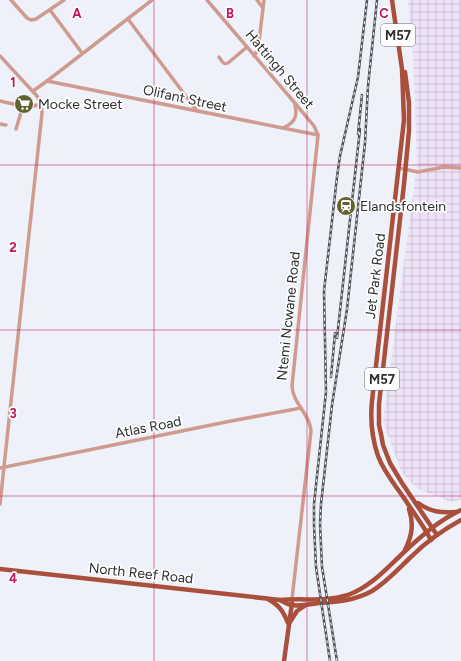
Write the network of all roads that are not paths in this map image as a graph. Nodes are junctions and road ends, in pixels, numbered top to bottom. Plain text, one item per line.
1 (10, 0) edge
2 (64, 0) edge
3 (152, 0) edge
4 (207, 0) edge
5 (257, 0) edge
6 (264, 0) edge
7 (394, 0) edge
8 (263, 8) junction
9 (50, 10) junction
10 (128, 18) junction
11 (247, 47) junction
12 (82, 53) junction
13 (0, 56) edge
14 (254, 56) junction
15 (219, 57) dead end
16 (47, 81) junction
17 (33, 91) junction
18 (0, 101) edge
19 (294, 102) junction
20 (41, 104) junction
21 (23, 106) junction
22 (198, 111) junction
23 (0, 124) edge
24 (6, 125) dead end
25 (16, 129) dead end
26 (282, 129) junction
27 (318, 135) junction
28 (399, 168) junction
29 (461, 168) edge
30 (406, 169) junction
31 (301, 408) junction
32 (2, 468) edge
33 (414, 501) junction
34 (0, 504) edge
35 (408, 505) junction
36 (460, 511) edge
37 (461, 520) edge
38 (433, 528) junction
39 (427, 532) junction
40 (437, 535) junction
41 (431, 540) junction
42 (403, 553) junction
43 (0, 569) edge
44 (265, 598) junction
45 (292, 599) junction
46 (338, 599) junction
47 (280, 600) junction
48 (309, 603) junction
49 (292, 605) junction
50 (289, 625) junction
51 (284, 661) edge

1 - 9 street
2 - 9 street
3 - 10 street
4 - 11 street, Hattingh Street
5 - 8 street
6 - 8 street
7 - 28 main road, Jet Park Road / M57
7 - 30 main road, Jet Park Road / M57
8 - 14 street
9 - 12 street
10 - 12 street
10 - 22 street
11 - 14 street, Hattingh Street
11 - 15 street
12 - 16 street
13 - 17 street
14 - 19 street, Hattingh Street
16 - 17 street
16 - 22 street, Olifant Street
17 - 20 street
18 - 21 street
19 - 26 street
19 - 27 street, Hattingh Street
20 - 21 street
20 - 32 street
21 - 25 street
22 - 26 street, Olifant Street
23 - 24 street
26 - 27 street, Olifant Street
27 - 31 street, Ntemi Ncwane Road
28 - 30 street
28 - 35 main road, Jet Park Road / M57
29 - 30 street
30 - 33 main road, Jet Park Road / M57
31 - 32 street, Atlas Road
31 - 45 street, Ntemi Ncwane Road
32 - 34 street
33 - 36 main road
33 - 38 main road, Jet Park Road / M57
35 - 39 main road, Jet Park Road / M57
35 - 42 main road
36 - 38 main road
37 - 40 main road
38 - 39 main road, North Reef Road
38 - 40 main road, Jet Park Road / M57
39 - 41 main road, Jet Park Road / M57
39 - 42 main road, North Reef Road
40 - 41 main road, North Reef Road
41 - 46 main road, North Reef Road
42 - 46 main road, North Reef Road
43 - 44 main road, North Reef Road
44 - 47 main road, North Reef Road
44 - 50 main road
45 - 47 main road, North Reef Road
45 - 48 main road, North Reef Road
45 - 49 main road, Ntemi Ncwane Road
46 - 48 main road, North Reef Road
47 - 49 main road, North Reef Road
48 - 49 main road, North Reef Road
48 - 50 main road
49 - 50 main road, Ntemi Ncwane Road
50 - 51 main road, Ntemi Ncwane Road

